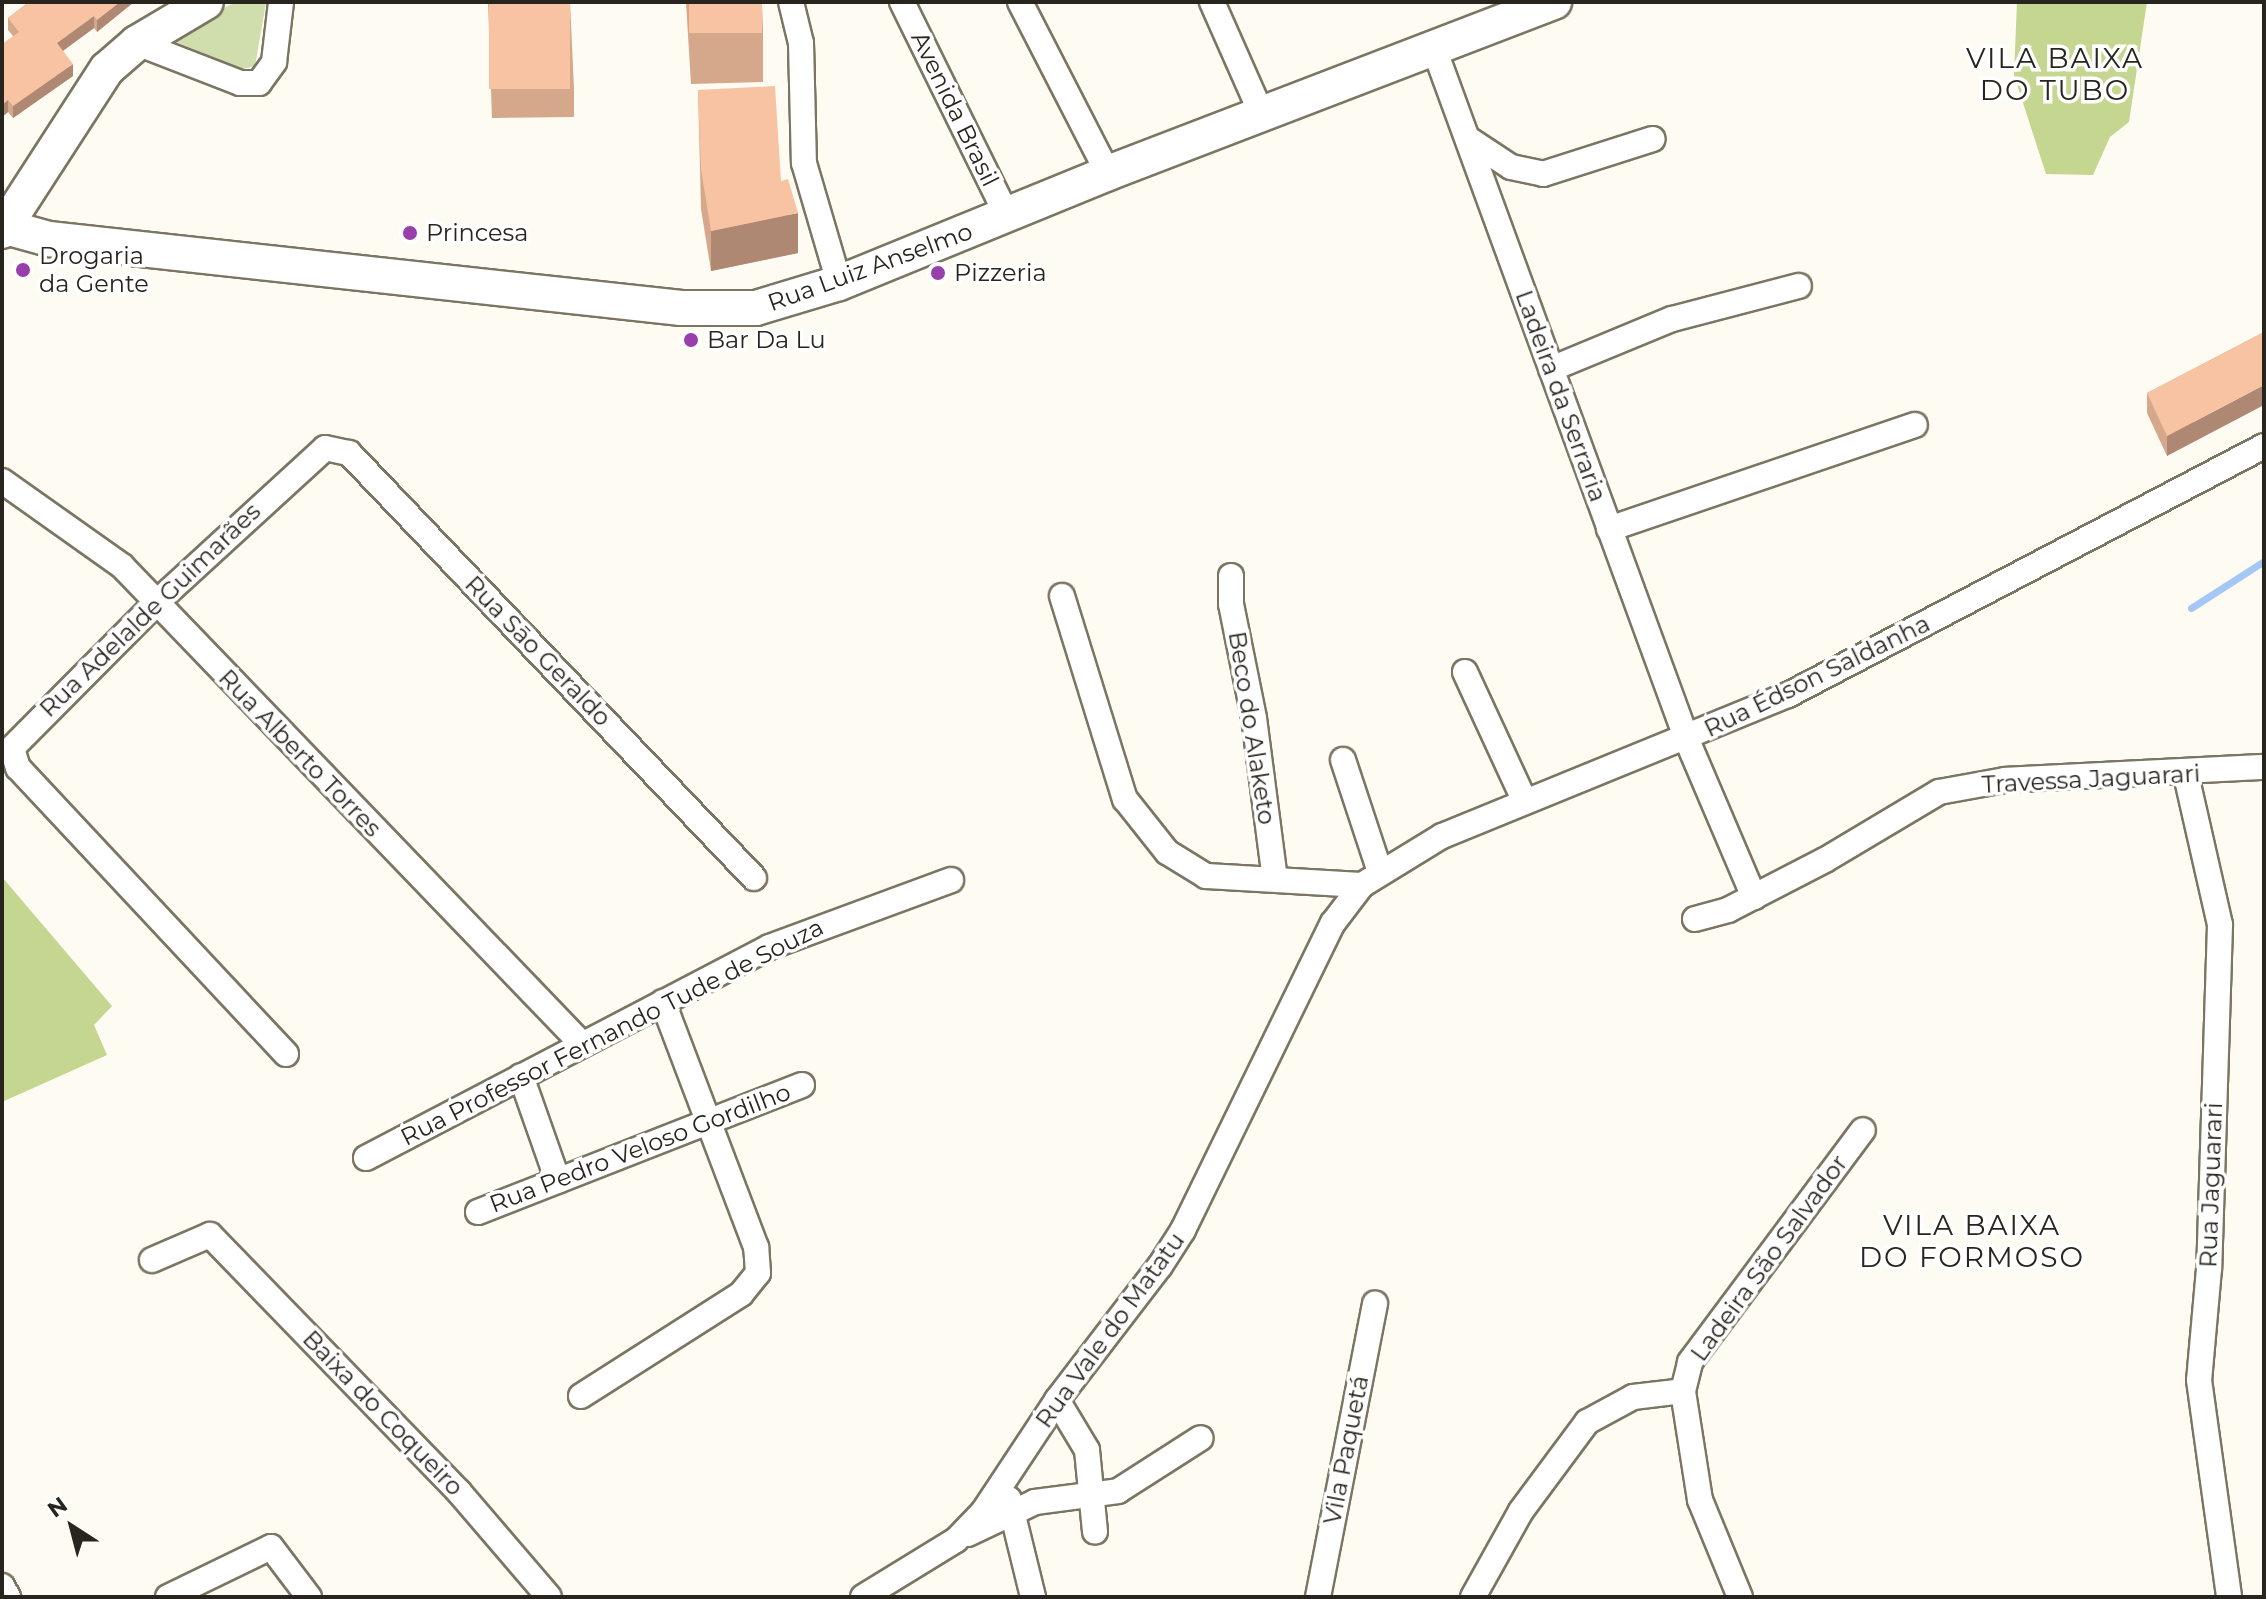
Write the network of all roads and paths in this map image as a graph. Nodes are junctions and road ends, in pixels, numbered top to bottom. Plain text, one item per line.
1 (206, 2) edge
2 (281, 2) edge
3 (791, 2) edge
4 (902, 2) edge
5 (1020, 2) edge
6 (1212, 2) edge
7 (1554, 2) edge
8 (137, 43) junction
9 (1435, 51) junction
10 (1262, 115) junction
11 (1653, 139) dead end
12 (1470, 140) junction
13 (1108, 173) junction
14 (1007, 215) junction
15 (3, 228) edge
16 (839, 283) junction
17 (1799, 286) dead end
18 (1551, 369) junction
19 (1915, 425) dead end
20 (2264, 446) edge
21 (313, 455) joint
22 (2, 481) edge
23 (1609, 529) junction
24 (1231, 576) dead end
25 (1062, 596) dead end
26 (156, 603) junction
27 (1465, 672) dead end
28 (1687, 740) junction
29 (1343, 760) dead end
30 (2264, 767) edge
31 (2186, 775) junction
32 (1525, 802) junction
33 (754, 878) dead end
34 (1371, 878) junction
35 (1275, 879) junction
36 (951, 880) dead end
37 (1754, 897) junction
38 (1695, 919) dead end
39 (663, 1002) junction
40 (582, 1044) junction
41 (286, 1054) dead end
42 (521, 1076) junction
43 (802, 1085) dead end
44 (707, 1124) junction
45 (1863, 1130) dead end
46 (366, 1158) dead end
47 (558, 1181) junction
48 (478, 1212) dead end
49 (152, 1260) dead end
50 (1375, 1303) dead end
51 (1683, 1391) junction
52 (581, 1396) dead end
53 (1057, 1400) junction
54 (1201, 1438) dead end
55 (1003, 1484) junction
56 (1095, 1495) junction
57 (1014, 1512) junction
58 (1095, 1532) dead end
59 (956, 1540) junction
60 (2, 1586) edge
61 (8, 1597) edge
62 (168, 1597) edge
63 (309, 1597) edge
64 (549, 1597) edge
65 (863, 1597) edge
66 (1033, 1597) edge
67 (1318, 1597) edge
68 (1473, 1597) edge
69 (1740, 1597) edge
70 (2229, 1597) edge

1 - 8 street
2 - 8 street
3 - 16 street
4 - 14 street, Avenida Brasil
5 - 13 street
6 - 10 street
7 - 9 street, Rua Luiz Anselmo
8 - 15 street
9 - 10 street, Rua Luiz Anselmo
9 - 12 street, Ladeira da Serraria
10 - 13 street, Rua Luiz Anselmo
11 - 12 street
12 - 18 street, Ladeira da Serraria
13 - 14 street, Rua Luiz Anselmo
14 - 16 street, Rua Luiz Anselmo
15 - 16 street, Rua Luiz Anselmo
17 - 18 street
18 - 23 street, Ladeira da Serraria
19 - 23 street
20 - 28 street, Rua Édson Saldanha
21 - 26 street, Rua Adelalde Guimarães
21 - 33 street, Rua Sāo Geraldo
22 - 26 street, Rua Alberto Torres
23 - 28 street, Ladeira da Serraria
24 - 35 street, Beco do Alaketo
25 - 35 street
26 - 40 street, Rua Alberto Torres
26 - 41 street, Rua Adelalde Guimarães
27 - 32 street
28 - 32 street, Rua Édson Saldanha
28 - 37 street, Ladeira da Serraria
29 - 34 street
30 - 31 street, Travessa Jaguarari
31 - 37 street, Travessa Jaguarari
31 - 70 street, Rua Jaguarari
32 - 34 street, Rua Édson Saldanha
34 - 35 street
34 - 53 street, Rua Vale do Matatu
36 - 39 street, Rua Professor Fernando Tude de Souza
37 - 38 street, Travessa Jaguarari
39 - 40 street, Rua Professor Fernando Tude de Souza
39 - 44 street
40 - 42 street, Rua Professor Fernando Tude de Souza
42 - 46 street, Rua Professor Fernando Tude de Souza
42 - 47 street
43 - 44 street, Rua Pedro Veloso Gordilho
44 - 47 street, Rua Pedro Veloso Gordilho
44 - 52 street
45 - 51 street, Ladeira São Salvador
47 - 48 street, Rua Pedro Veloso Gordilho
49 - 64 street, Baixa do Coqueiro
50 - 67 street, Vila Paquetá
51 - 68 street
51 - 69 street
53 - 55 street, Rua Vale do Matatu
53 - 56 street
54 - 56 street
55 - 57 street
55 - 59 street, Rua Vale do Matatu
56 - 57 street
56 - 58 street
57 - 59 street
57 - 66 street
59 - 65 street, Rua Vale do Matatu
60 - 61 street
62 - 63 street

